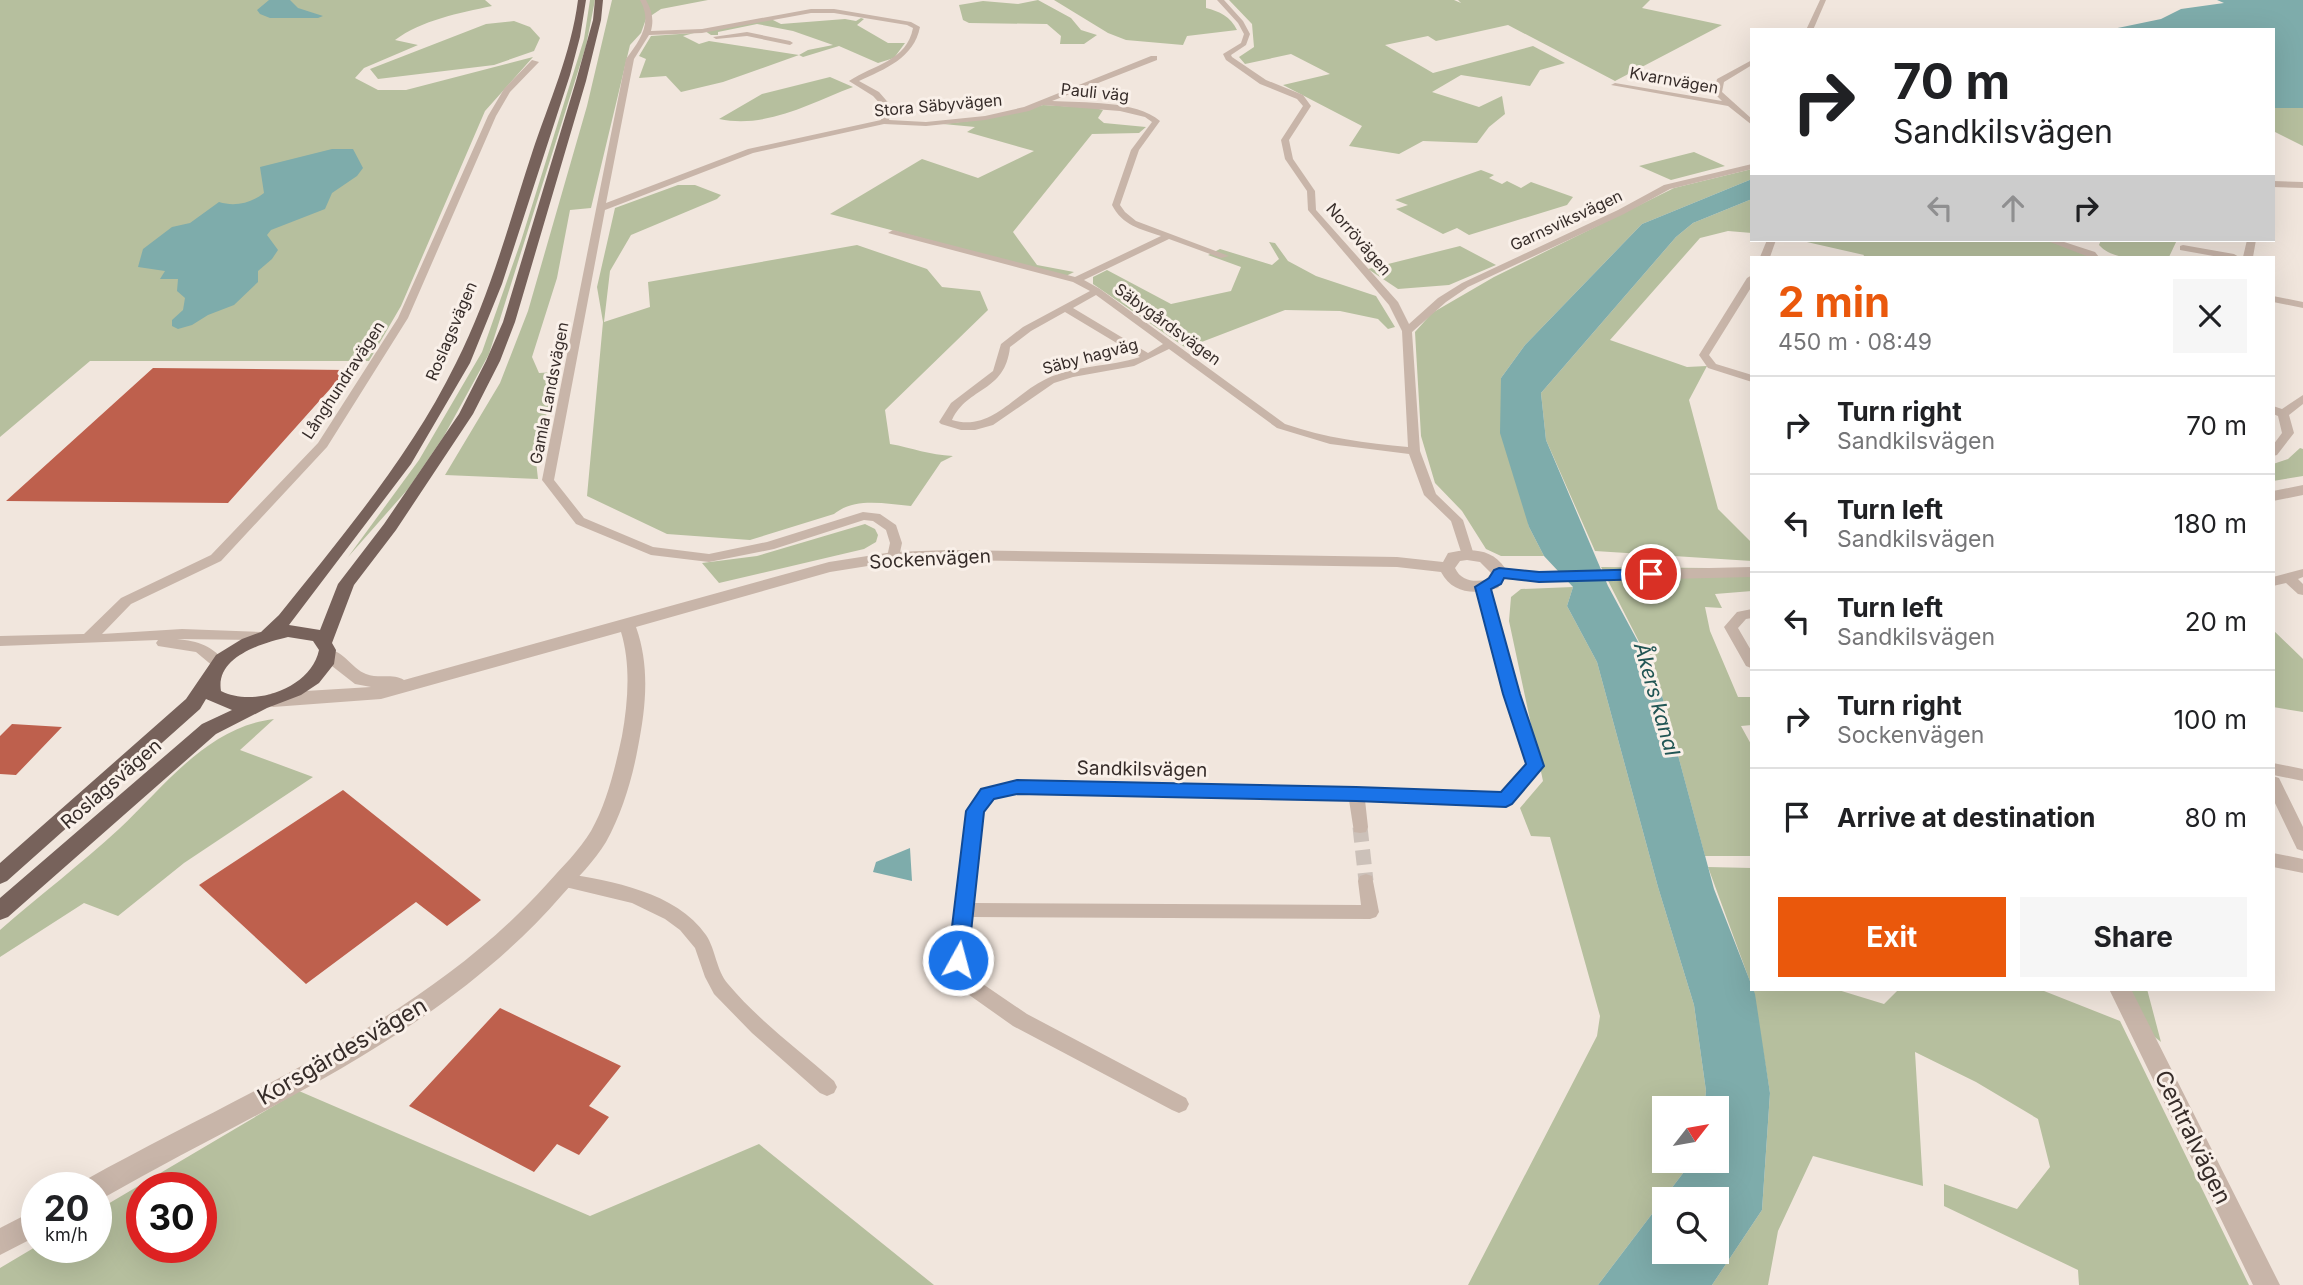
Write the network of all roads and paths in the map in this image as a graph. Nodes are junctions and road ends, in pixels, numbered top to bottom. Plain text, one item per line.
1 (582, 0) edge
2 (599, 0) edge
3 (643, 0) edge
4 (1220, 0) edge
5 (1823, 0) edge
6 (1810, 28) edge
7 (702, 31) junction
8 (649, 33) junction
9 (790, 43) dead end
10 (1154, 58) dead end
11 (535, 62) dead end
12 (1750, 63) edge
13 (1615, 85) dead end
14 (1041, 102) junction
15 (1728, 104) junction
16 (1750, 121) edge
17 (884, 122) junction
18 (1750, 166) edge
19 (2275, 184) edge
20 (2303, 185) edge
21 (602, 208) junction
22 (893, 233) dead end
23 (1166, 237) junction
24 (2057, 242) edge
25 (2183, 248) edge
26 (2093, 252) edge
27 (1224, 256) dead end
28 (2228, 256) edge
29 (1076, 280) junction
30 (1750, 281) edge
31 (1097, 292) junction
32 (2275, 299) edge
33 (2303, 305) edge
34 (1065, 308) junction
35 (1407, 331) junction
36 (1169, 345) junction
37 (1148, 356) junction
38 (1750, 378) edge
39 (2303, 398) edge
40 (2278, 411) edge
41 (2275, 450) edge
42 (1414, 451) junction
43 (2303, 490) edge
44 (2275, 496) edge
45 (1468, 555) junction
46 (894, 557) junction
47 (1447, 568) junction
48 (1750, 572) edge
49 (1499, 573) junction
50 (2303, 573) edge
51 (2288, 577) junction
52 (2275, 581) edge
53 (1483, 587) junction
54 (2303, 591) edge
55 (1750, 613) edge
56 (626, 622) junction
57 (266, 636) junction
58 (88, 639) junction
59 (0, 641) edge
60 (327, 648) junction
61 (1750, 661) edge
62 (215, 672) junction
63 (429, 680) junction
64 (267, 702) junction
65 (2275, 769) edge
66 (2303, 775) edge
67 (2275, 786) edge
68 (1356, 794) junction
69 (1360, 827) tunnel mouth
70 (2303, 844) edge
71 (2275, 860) edge
72 (2303, 866) edge
73 (0, 874) edge
74 (563, 880) junction
75 (1366, 881) tunnel mouth
76 (964, 910) junction
77 (0, 911) edge
78 (2121, 991) edge
79 (827, 1087) dead end
80 (1179, 1104) dead end
81 (112, 1179) edge
82 (21, 1231) edge
83 (0, 1242) edge
84 (2267, 1285) edge

1 - 57 main road, Roslagsvägen
2 - 60 main road
3 - 8 street
4 - 35 street, Norrövägen
5 - 6 street
7 - 8 street
7 - 9 street
7 - 17 street
8 - 21 street, Gamla Landsvägen
10 - 14 street, Stora Säbyvägen
11 - 58 street, Långhundravägen
12 - 15 street
13 - 15 street, Kvarnvägen
14 - 17 street, Stora Säbyvägen
14 - 23 street, Pauli väg
15 - 16 street
17 - 21 street, Stora Säbyvägen
18 - 35 street, Garnsviksvägen
19 - 20 street
21 - 46 street, Gamla Landsvägen
22 - 29 street, Säbygårdsvägen
23 - 27 street, Pauli väg
23 - 29 street
24 - 26 street
25 - 28 street
29 - 31 street, Säbygårdsvägen
30 - 38 street
31 - 34 street, Säby hagväg
31 - 36 street, Säbygårdsvägen
32 - 33 street
34 - 37 street
34 - 37 street, Säby hagväg
35 - 42 street, Norrövägen
36 - 37 street, Säby hagväg
36 - 42 street, Säbygårdsvägen
39 - 40 street
40 - 41 street
42 - 45 street, Norrövägen
43 - 44 street
45 - 47 street
45 - 49 street
46 - 47 street, Sockenvägen
46 - 56 street, Sockenvägen
47 - 53 street
48 - 49 street
49 - 53 street
50 - 51 street
51 - 52 street
51 - 54 street
53 - 68 street, Sandkilsvägen
55 - 61 street
56 - 63 street, Sockenvägen
56 - 74 street, Korsgärdesvägen
57 - 58 street
57 - 60 main road
57 - 62 main road, Roslagsvägen
58 - 59 street
58 - 62 street
60 - 63 street, Sockenvägen
60 - 64 main road, Roslagsvägen
62 - 64 main road
62 - 73 main road, Roslagsvägen
63 - 64 street, Sockenvägen
64 - 77 main road, Roslagsvägen
65 - 66 street
67 - 70 street
68 - 69 street
68 - 76 street, Sandkilsvägen
71 - 72 street
74 - 79 street
74 - 81 street, Korsgärdesvägen
75 - 76 street
76 - 80 street, Sandkilsvägen
78 - 84 street, Centralvägen
82 - 83 street

